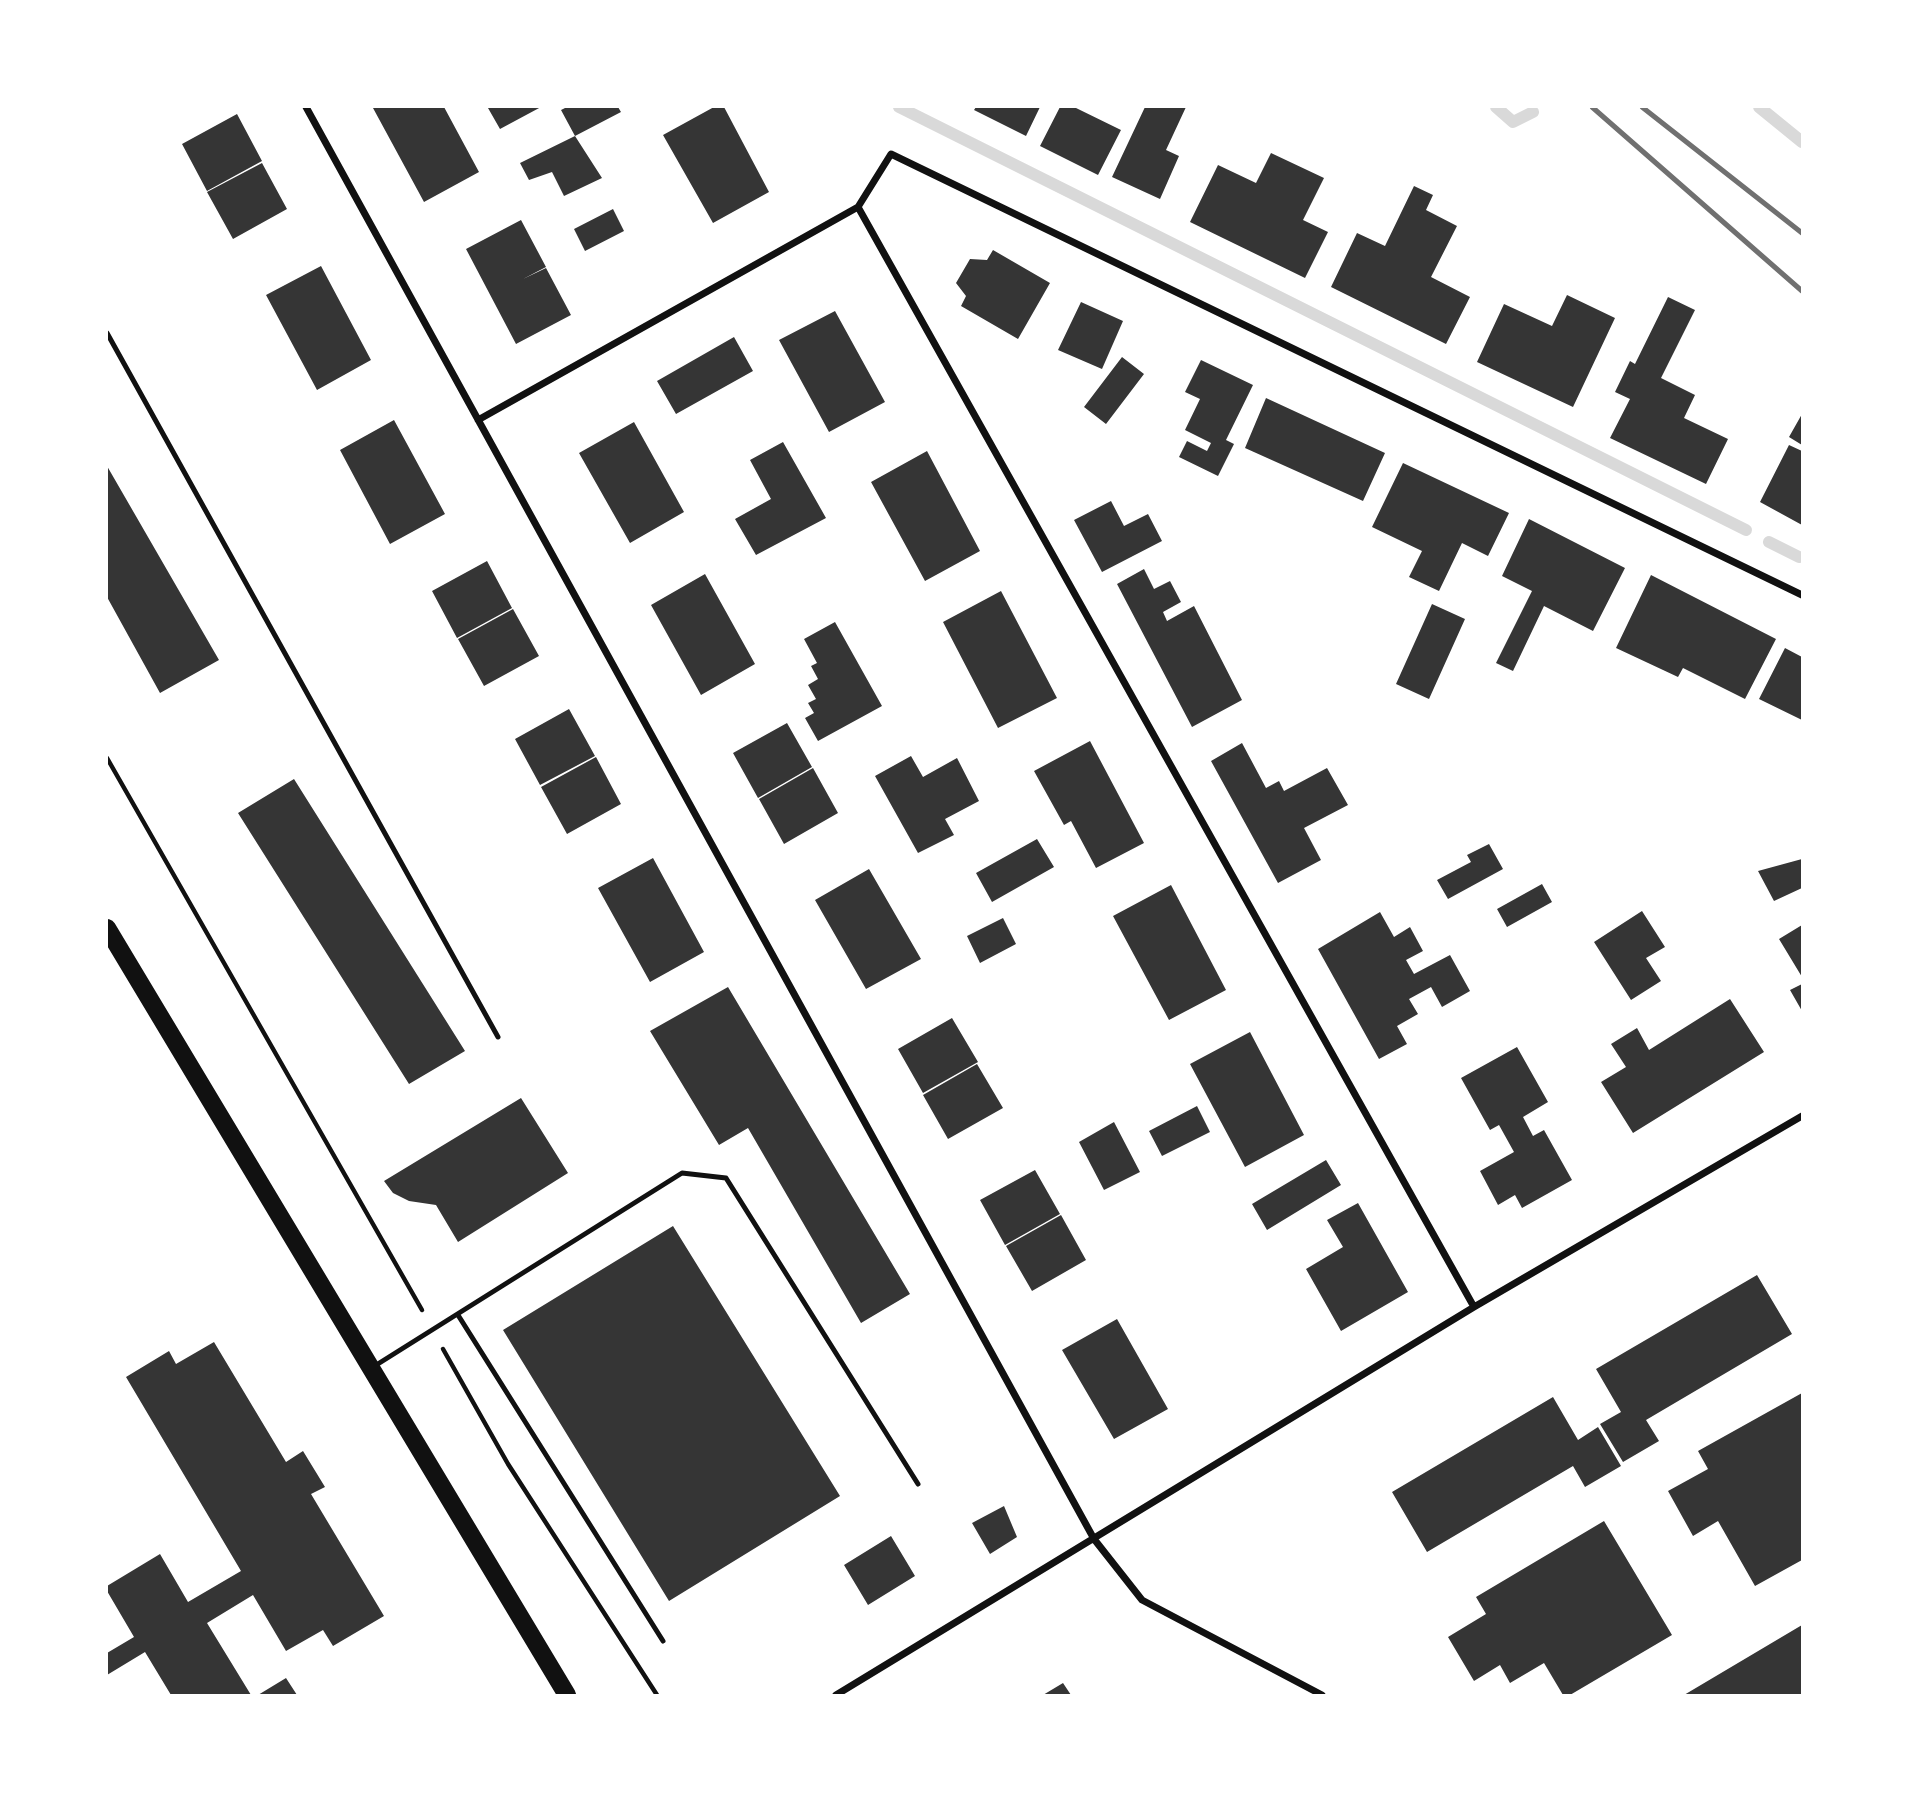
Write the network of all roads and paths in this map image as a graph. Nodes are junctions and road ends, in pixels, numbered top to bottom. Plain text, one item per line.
1 (306, 107) edge
2 (858, 207) junction
3 (107, 334) edge
4 (478, 420) junction
5 (1802, 595) edge
6 (107, 758) edge
7 (107, 928) edge
8 (498, 1037) dead end
9 (1802, 1116) edge
10 (1474, 1307) junction
11 (458, 1315) junction
12 (434, 1331) junction
13 (371, 1369) junction
14 (918, 1484) dead end
15 (1094, 1539) junction
16 (663, 1641) dead end
17 (567, 1695) edge
18 (657, 1695) edge
19 (836, 1695) edge
20 (1321, 1695) edge

1 - 4 street
2 - 4 street
2 - 5 street
2 - 10 street
3 - 8 lane
4 - 15 street
6 - 12 path
7 - 13 main road
9 - 10 street
10 - 15 street
11 - 12 lane
11 - 14 lane
11 - 16 lane
12 - 13 lane
12 - 18 path
13 - 17 main road
15 - 19 street
15 - 20 street

